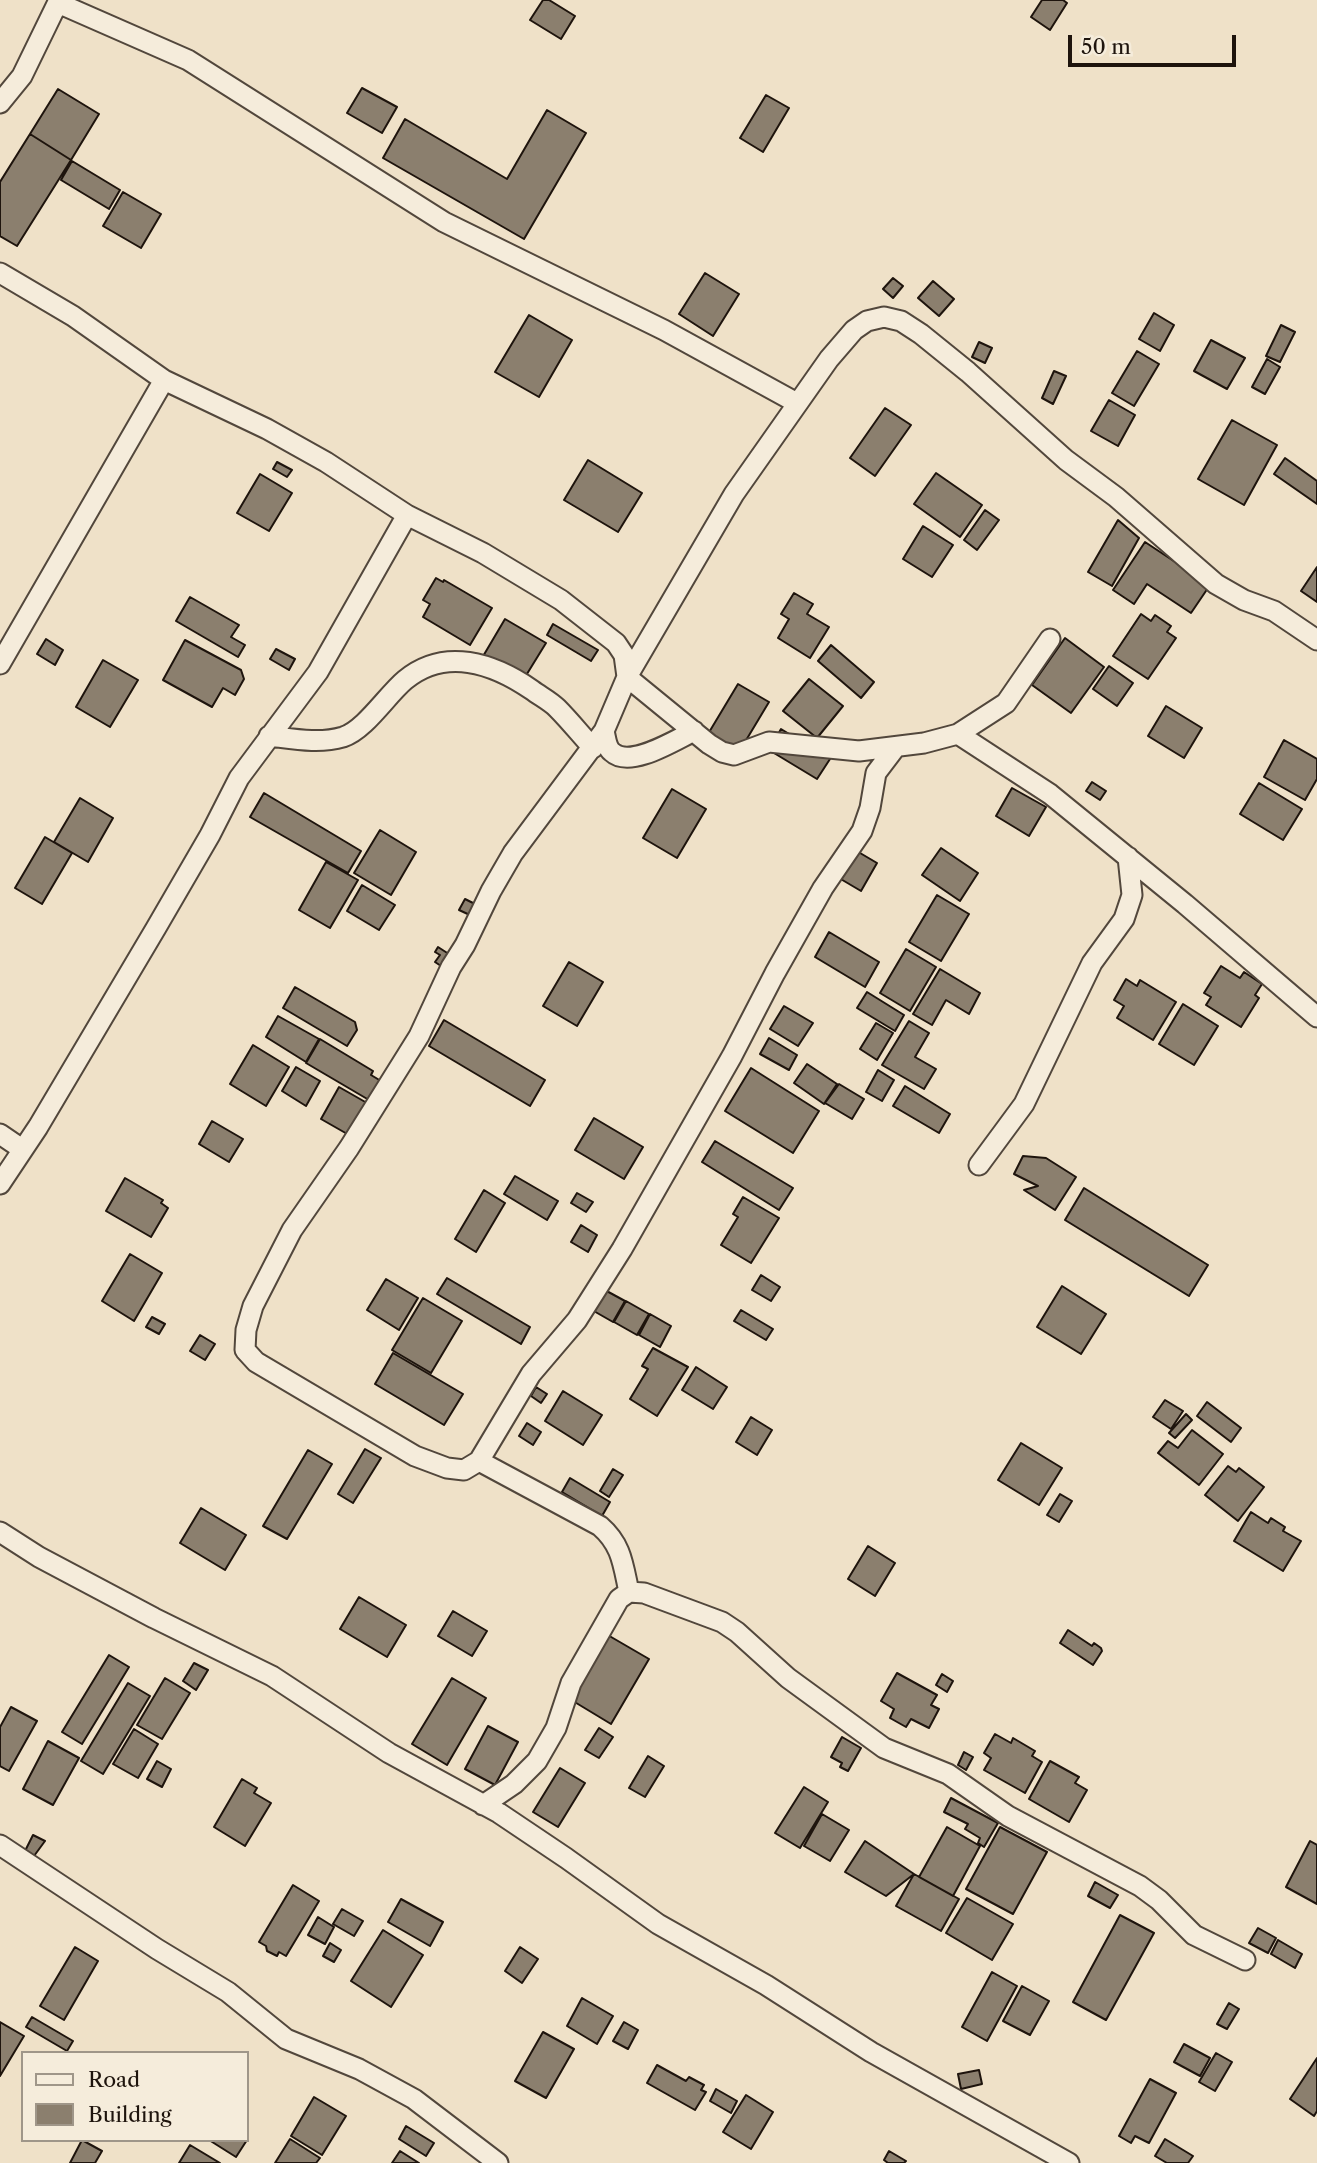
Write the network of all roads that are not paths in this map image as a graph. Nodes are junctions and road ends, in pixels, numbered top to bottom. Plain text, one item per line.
1 (58, 1) edge
2 (0, 103) edge
3 (0, 272) edge
4 (163, 380) junction
5 (797, 404) junction
6 (407, 515) junction
7 (1050, 639) dead end
8 (1317, 640) edge
9 (0, 664) edge
10 (627, 677) junction
11 (604, 731) junction
12 (694, 731) junction
13 (958, 734) junction
14 (269, 736) junction
15 (593, 748) junction
16 (894, 748) junction
17 (859, 751) junction
18 (876, 773) junction
19 (1128, 857) junction
20 (1317, 1017) edge
21 (0, 1133) edge
22 (22, 1149) junction
23 (979, 1165) dead end
24 (0, 1184) edge
25 (479, 1461) junction
26 (0, 1532) edge
27 (629, 1592) junction
28 (484, 1805) junction
29 (0, 1845) edge
30 (1245, 1960) dead end
31 (498, 2163) edge
32 (1069, 2163) edge

1 - 2 street
1 - 5 street
3 - 4 street
4 - 6 street
4 - 9 street
5 - 8 street
5 - 10 street
6 - 10 street
6 - 14 street
7 - 13 street
10 - 11 street
10 - 12 street
11 - 12 street
11 - 15 street
12 - 17 street
13 - 16 street
13 - 19 street
14 - 15 street
14 - 22 street
15 - 25 street
16 - 17 street
16 - 18 street
17 - 18 street
18 - 25 street
19 - 20 street
19 - 23 street
21 - 22 street
22 - 24 street
25 - 27 street
26 - 28 street
27 - 28 street
27 - 30 street
28 - 32 street
29 - 31 street

